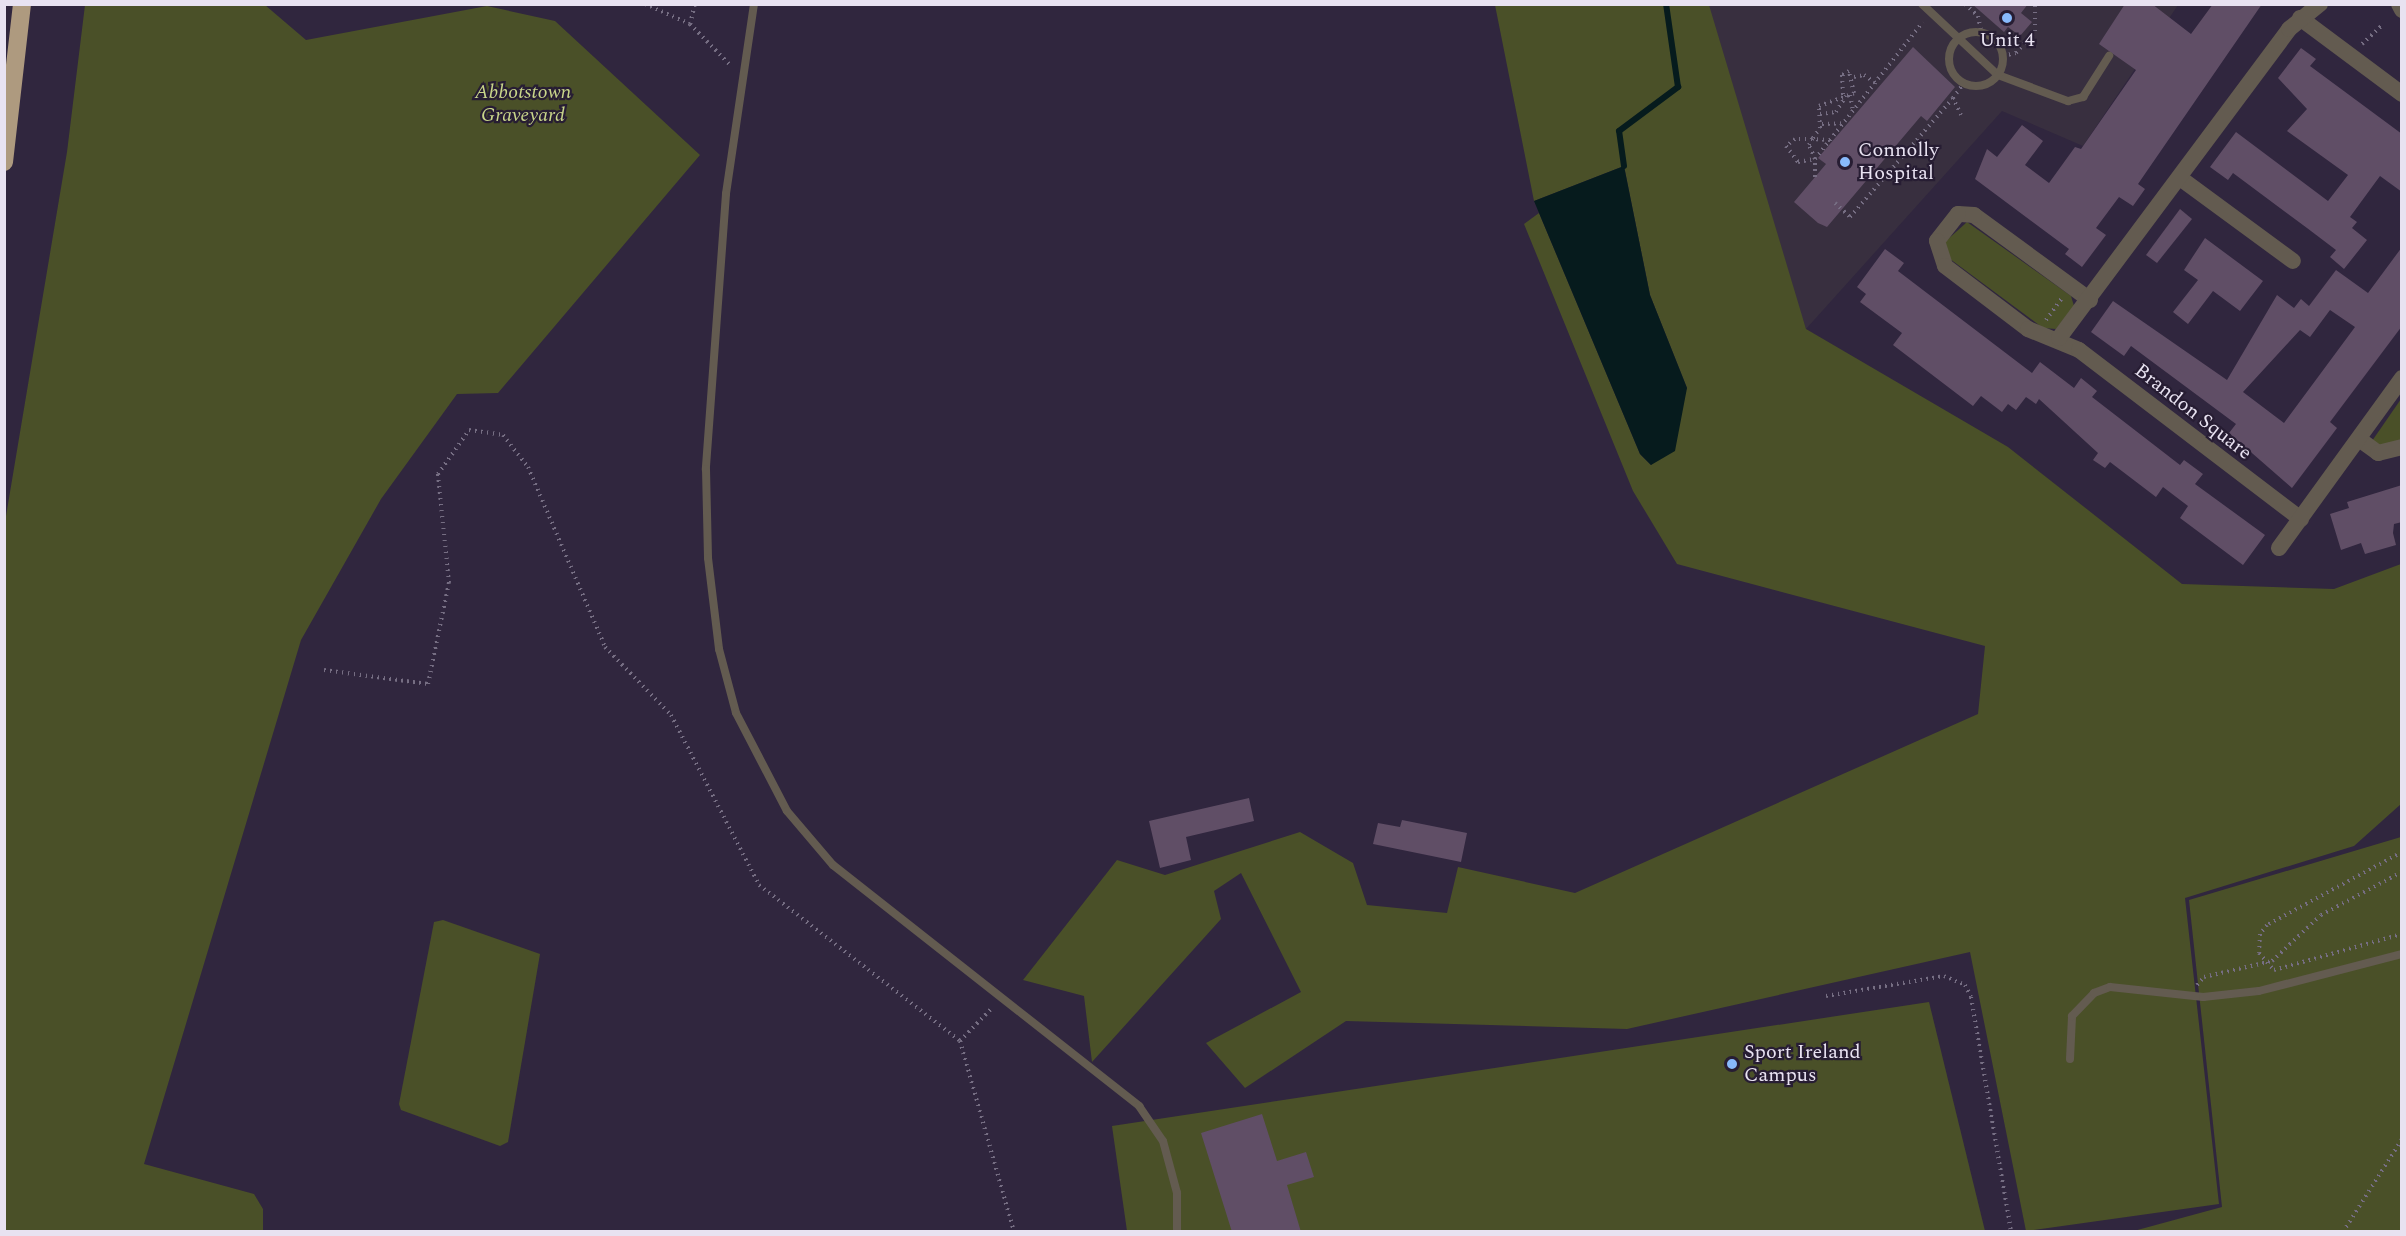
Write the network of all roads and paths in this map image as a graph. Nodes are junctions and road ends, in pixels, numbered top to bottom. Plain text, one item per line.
1 (22, 4) edge
2 (645, 4) edge
3 (695, 4) edge
4 (754, 4) edge
5 (1922, 4) edge
6 (1965, 4) edge
7 (2035, 4) edge
8 (2320, 4) edge
9 (2399, 4) edge
10 (2402, 10) edge
11 (1930, 15) junction
12 (2300, 18) junction
13 (690, 24) junction
14 (2381, 26) dead end
15 (1981, 32) junction
16 (1956, 40) junction
17 (2003, 56) junction
18 (2349, 56) junction
19 (2109, 57) dead end
20 (1998, 75) junction
21 (742, 77) junction
22 (1854, 77) junction
23 (1964, 83) junction
24 (1877, 84) junction
25 (2402, 94) edge
26 (1846, 96) junction
27 (1953, 98) junction
28 (1854, 112) junction
29 (1820, 114) junction
30 (1961, 115) dead end
31 (1845, 123) junction
32 (1821, 124) junction
33 (1812, 139) junction
34 (1830, 140) junction
35 (1815, 159) junction
36 (4, 162) edge
37 (1815, 177) dead end
38 (2180, 177) junction
39 (1835, 203) dead end
40 (2293, 261) dead end
41 (2070, 286) junction
42 (2090, 300) junction
43 (2036, 333) junction
44 (2059, 338) junction
45 (2402, 378) edge
46 (2359, 439) junction
47 (2402, 447) edge
48 (2301, 519) junction
49 (2279, 548) dead end
50 (324, 670) dead end
51 (2402, 852) edge
52 (2402, 872) edge
53 (2402, 934) edge
54 (2402, 954) edge
55 (2265, 963) junction
56 (2188, 995) junction
57 (1826, 996) dead end
58 (1000, 1000) junction
59 (960, 1041) junction
60 (2070, 1059) dead end
61 (2402, 1139) edge
62 (1014, 1232) edge
63 (1177, 1232) edge
64 (2011, 1232) edge
65 (2343, 1232) edge

1 - 36 highway
2 - 13 path
3 - 13 path
4 - 21 lane
5 - 11 lane
6 - 15 path
7 - 17 path
8 - 12 street
9 - 10 street
11 - 16 lane
11 - 24 path
12 - 18 street
12 - 38 street
13 - 21 path
14 - 18 path
15 - 16 lane
15 - 17 lane
16 - 20 lane
16 - 23 lane
17 - 20 lane
18 - 25 street
19 - 20 lane
20 - 23 lane
21 - 58 lane
22 - 24 path
22 - 26 path
22 - 26 path
23 - 27 path
24 - 28 path
26 - 28 path
26 - 29 path
26 - 29 path
27 - 30 path
27 - 39 path
28 - 31 path
29 - 32 path
31 - 32 path
31 - 34 path
32 - 33 path
33 - 34 path
33 - 35 path
33 - 35 path
34 - 35 path
35 - 37 path
38 - 40 street
38 - 42 street
41 - 42 street, Brandon Square
41 - 43 path
41 - 43 street, Brandon Square
42 - 44 street
43 - 44 street, Brandon Square
44 - 48 street, Brandon Square
45 - 46 street
46 - 47 street
46 - 48 street
48 - 49 street
50 - 59 path
51 - 55 path
52 - 55 path
53 - 55 path
54 - 56 lane
55 - 56 path
56 - 60 lane
57 - 64 path
58 - 59 path
58 - 63 lane
59 - 62 path
61 - 65 path

